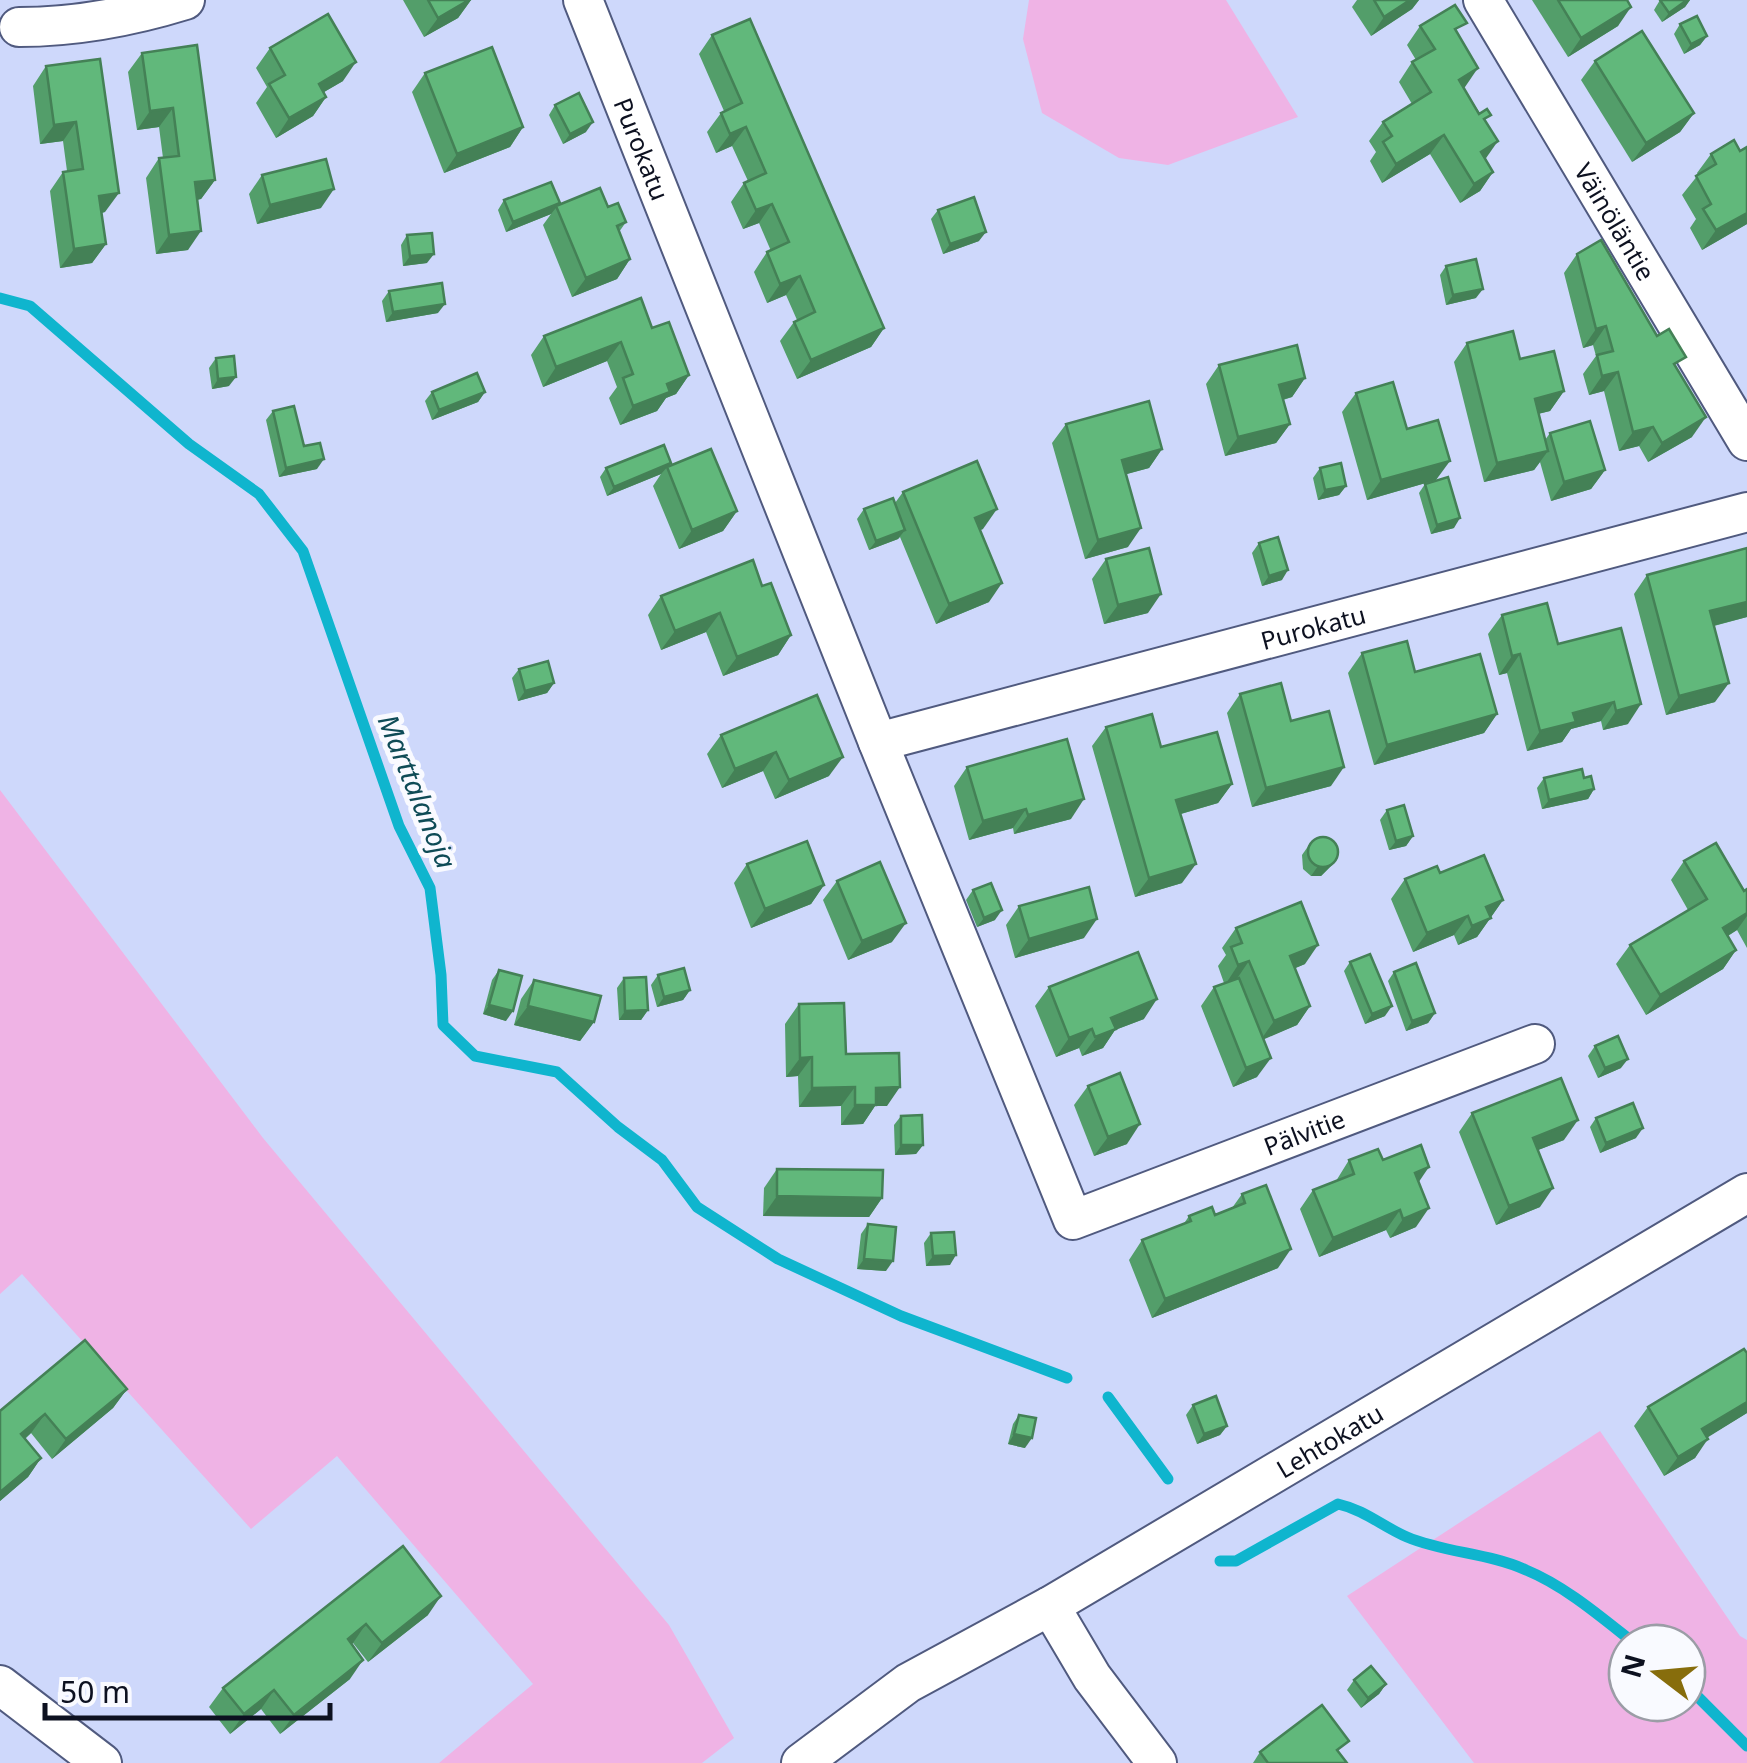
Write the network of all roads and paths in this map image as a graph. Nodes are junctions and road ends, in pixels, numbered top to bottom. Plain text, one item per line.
1 (185, 0) edge
2 (584, 0) edge
3 (1483, 0) edge
4 (18, 27) dead end
5 (1747, 441) edge
6 (1747, 512) edge
7 (878, 742) junction
8 (1535, 1044) dead end
9 (1747, 1193) edge
10 (1072, 1220) joint
11 (1050, 1606) junction
12 (0, 1686) edge
13 (102, 1763) edge
14 (801, 1763) edge
15 (1157, 1763) edge

1 - 4 street
2 - 7 street, Purokatu
3 - 5 street, Väinöläntie
6 - 7 street, Purokatu
7 - 10 street, Purokatu
8 - 10 street, Pälvitie
9 - 11 street, Lehtokatu
11 - 14 street, Lehtokatu
11 - 15 street
12 - 13 street

